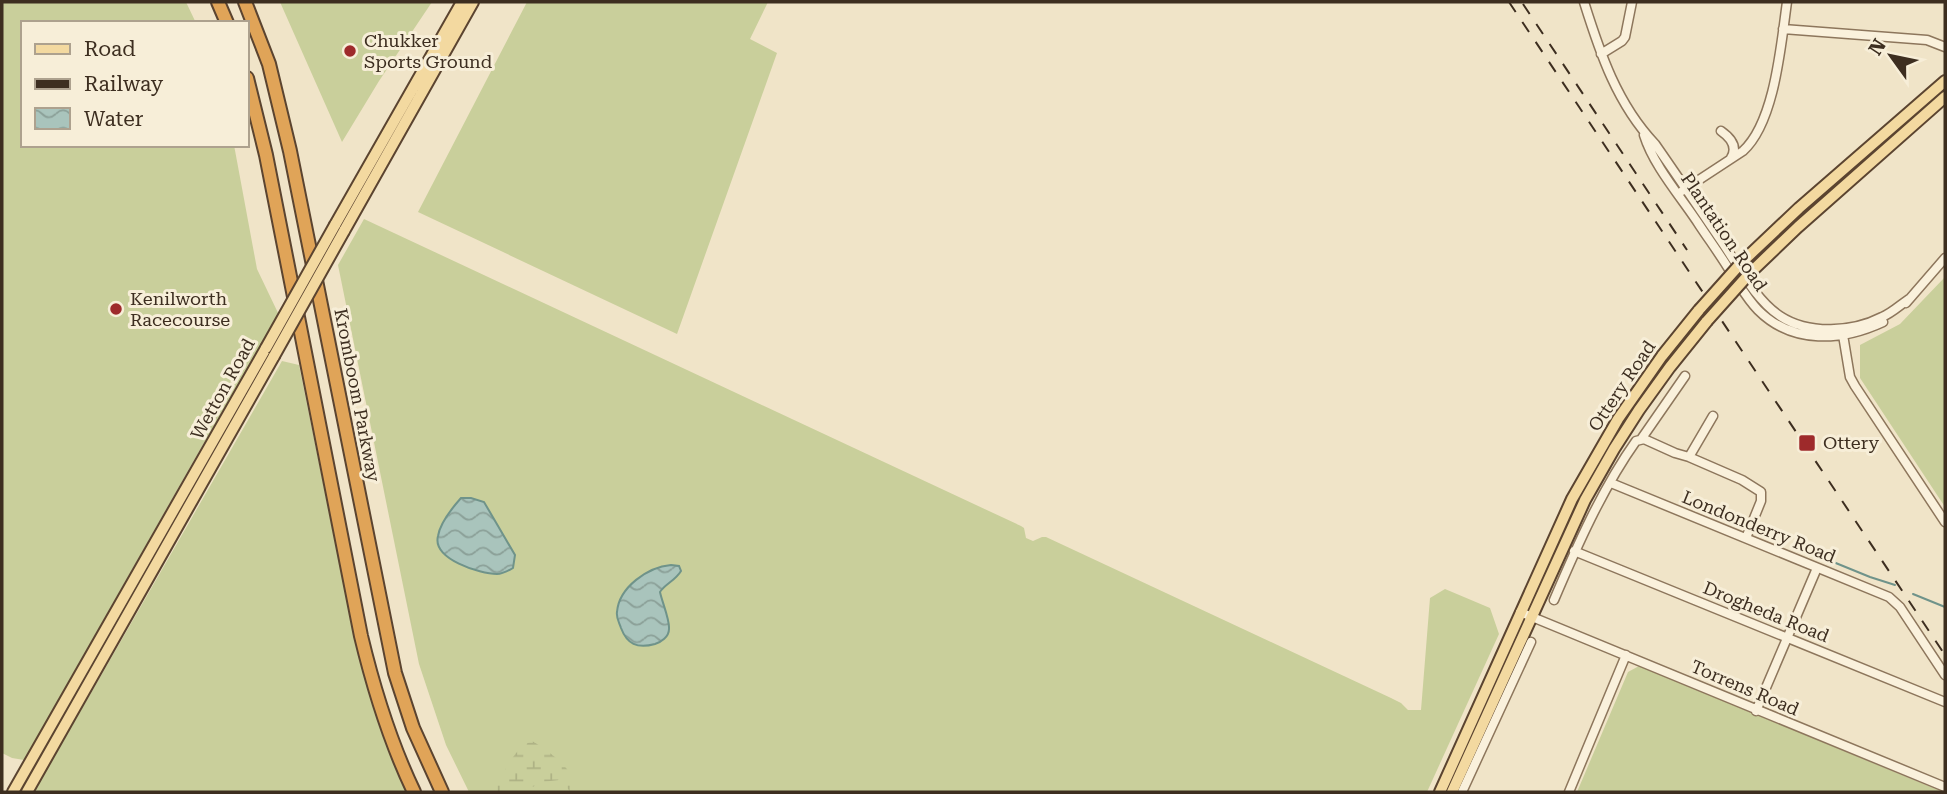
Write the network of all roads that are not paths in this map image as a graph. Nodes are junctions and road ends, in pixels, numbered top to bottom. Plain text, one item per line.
1 (218, 2) edge
2 (245, 2) edge
3 (462, 2) edge
4 (473, 2) edge
5 (1584, 2) edge
6 (1632, 2) edge
7 (1787, 2) edge
8 (226, 21) edge
9 (1783, 29) junction
10 (1944, 47) edge
11 (1601, 54) junction
12 (1944, 80) edge
13 (248, 82) edge
14 (1945, 97) edge
15 (1721, 131) dead end
16 (1729, 161) junction
17 (1682, 191) junction
18 (340, 228) junction
19 (1945, 257) edge
20 (1909, 299) junction
21 (1867, 330) junction
22 (1844, 332) junction
23 (270, 352) junction
24 (1847, 355) junction
25 (1685, 376) dead end
26 (1713, 416) dead end
27 (1642, 438) junction
28 (1689, 457) junction
29 (1611, 483) junction
30 (1945, 522) edge
31 (1746, 538) junction
32 (1574, 551) junction
33 (1817, 568) junction
34 (1554, 600) dead end
35 (1520, 612) junction
36 (1532, 617) junction
37 (1787, 638) junction
38 (1531, 642) dead end
39 (1626, 655) junction
40 (1945, 675) edge
41 (1945, 702) edge
42 (1756, 710) junction
43 (1945, 788) edge
44 (13, 792) edge
45 (27, 792) edge
46 (414, 792) edge
47 (442, 792) edge
48 (1440, 792) edge
49 (1452, 792) edge
50 (1462, 792) edge
51 (1569, 792) edge

1 - 8 highway
2 - 47 highway, Kromboom Parkway
3 - 18 main road, Wetton Road
4 - 18 main road, Wetton Road
5 - 11 street, Plantation Road
6 - 11 street
7 - 9 street
9 - 10 street
9 - 16 street
11 - 17 street, Plantation Road
12 - 35 main road, Ottery Road, bridge
13 - 46 highway
14 - 36 main road, Ottery Road, bridge
15 - 16 street
16 - 17 street
17 - 22 street, Plantation Road
18 - 23 main road, Wetton Road, bridge
19 - 20 street, Plantation Road
20 - 21 street, Plantation Road
20 - 22 street, Plantation Road
21 - 22 street, Plantation Road
21 - 24 street
22 - 24 street
23 - 44 main road, Wetton Road
23 - 45 main road, Wetton Road
24 - 30 street
25 - 27 street
26 - 28 street
27 - 28 street
27 - 29 street
28 - 31 street
29 - 31 street, Londonderry Road
29 - 32 street
31 - 33 street, Londonderry Road
32 - 34 street
32 - 37 street, Drogheda Road
33 - 37 street
33 - 40 street, Londonderry Road
35 - 36 street, Torrens Road
35 - 48 main road, Ottery Road
36 - 39 street, Torrens Road
36 - 49 main road, Ottery Road
37 - 41 street, Drogheda Road
37 - 42 street
38 - 50 street
39 - 42 street, Torrens Road
39 - 51 street
42 - 43 street, Torrens Road

